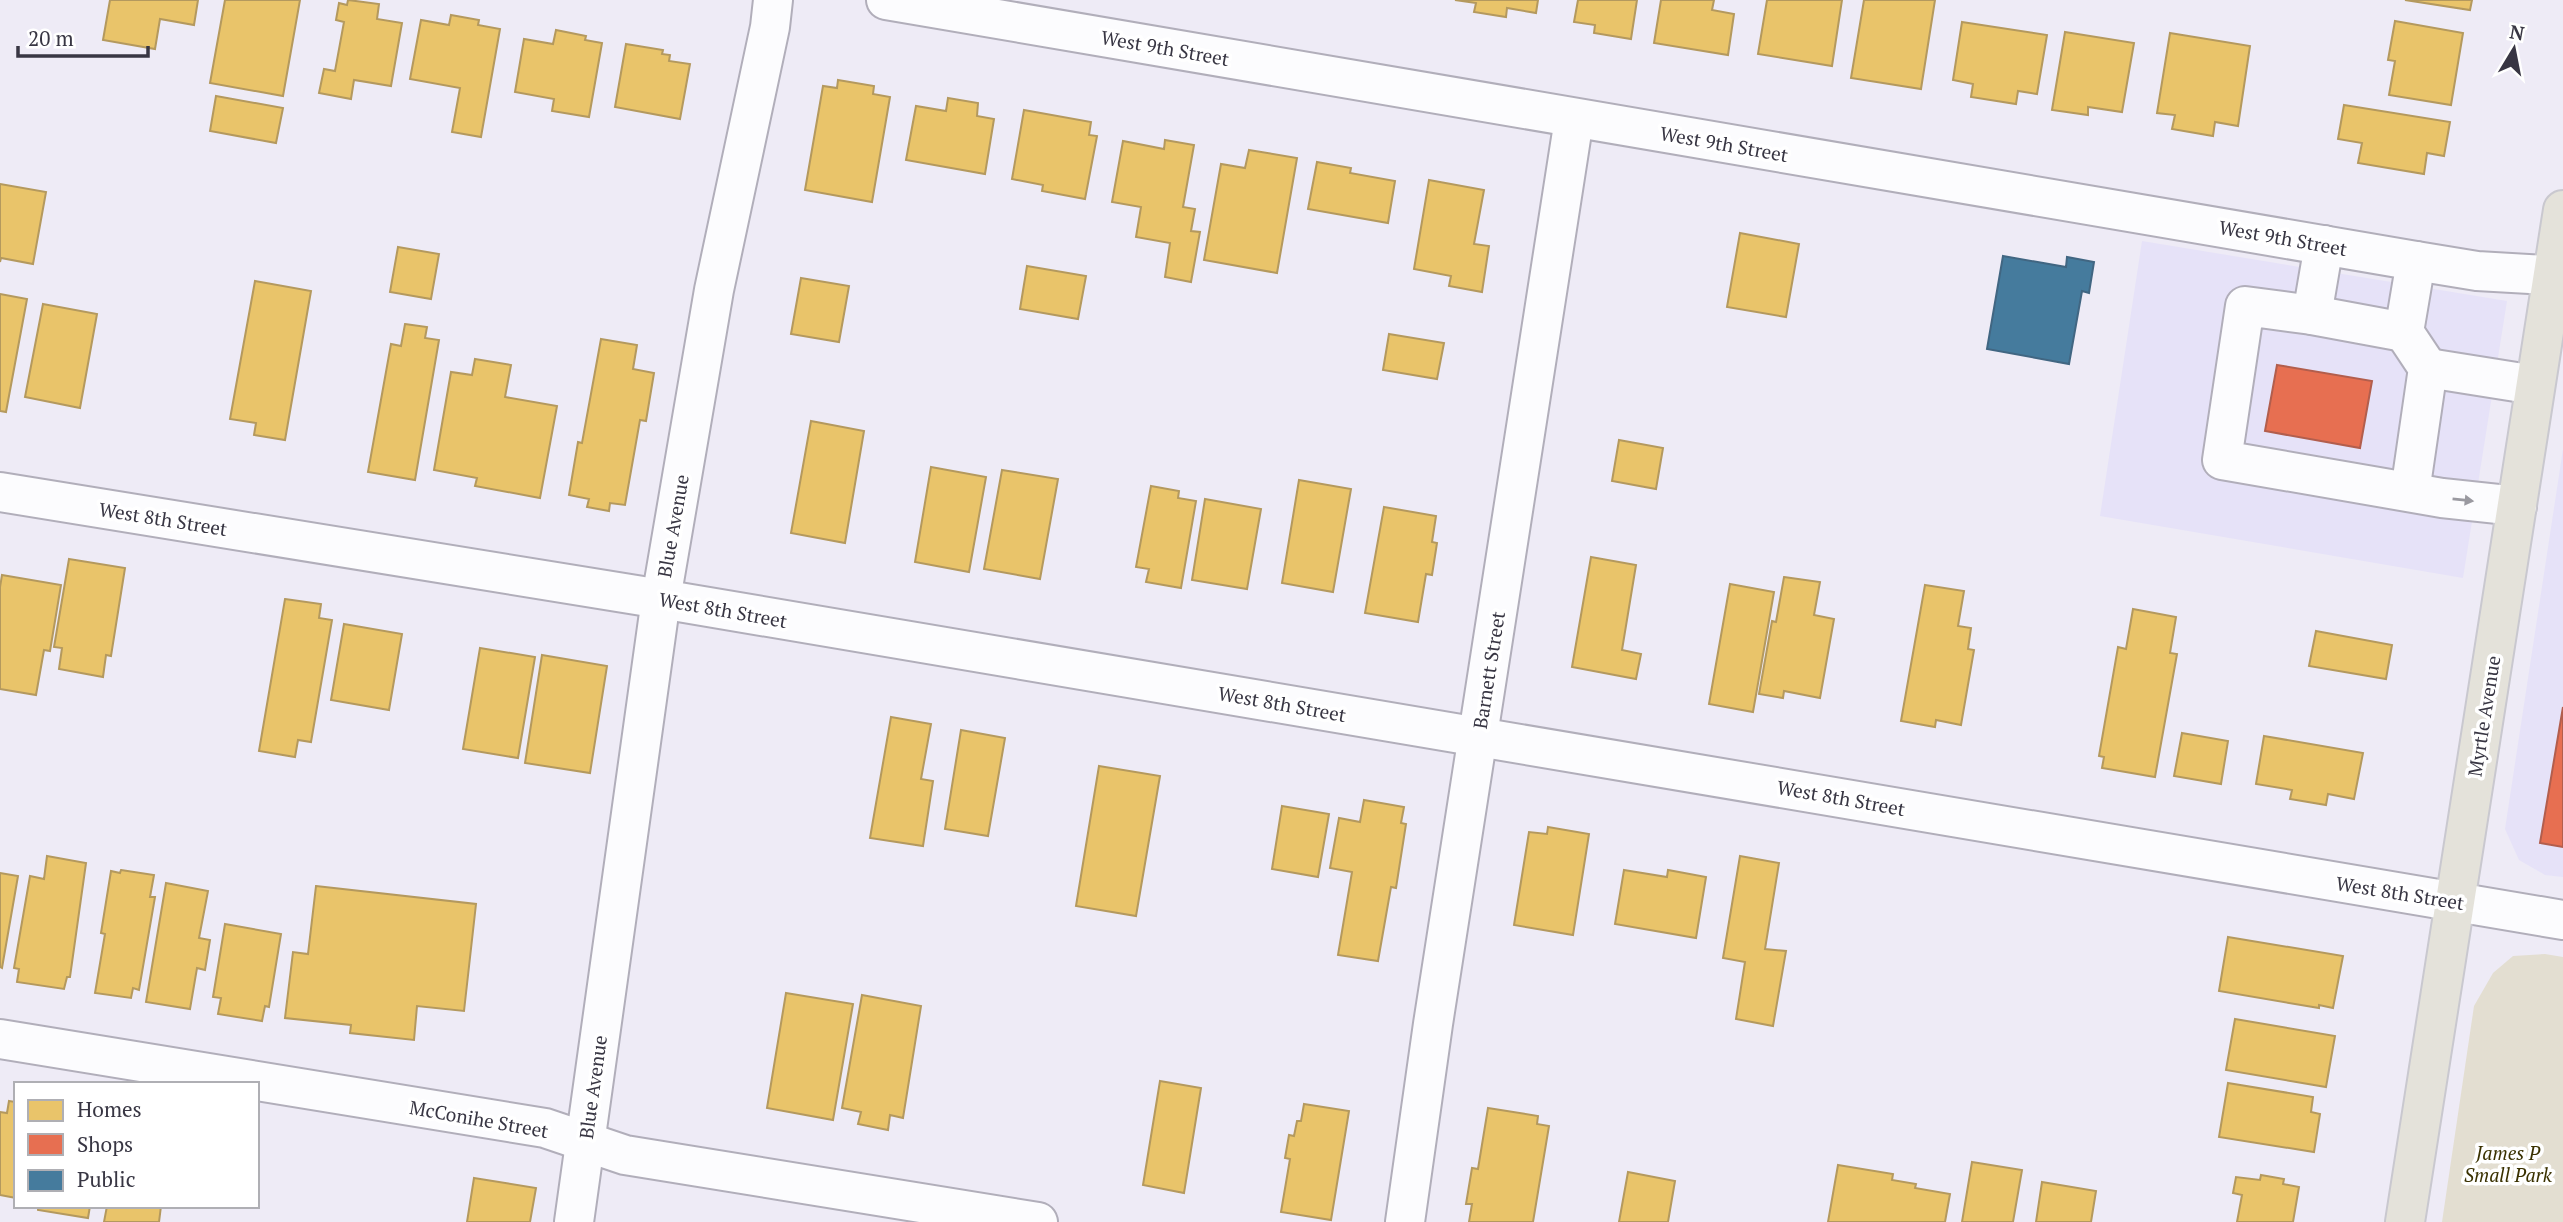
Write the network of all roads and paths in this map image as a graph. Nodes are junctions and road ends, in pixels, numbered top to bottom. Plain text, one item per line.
1 (773, 0) edge
2 (886, 0) edge
3 (1574, 119) junction
4 (2563, 210) edge
5 (2323, 245) junction
6 (2416, 261) junction
7 (2558, 275) edge
8 (2312, 315) junction
9 (2404, 332) junction
10 (2428, 368) junction
11 (2535, 385) junction
12 (0, 492) edge
13 (2410, 492) junction
14 (2517, 506) junction
15 (661, 599) junction
16 (1479, 737) junction
17 (2455, 901) junction
18 (2563, 920) edge
19 (0, 1039) edge
20 (586, 1141) junction
21 (574, 1222) edge
22 (1038, 1222) edge
23 (1405, 1222) edge
24 (2405, 1222) edge

1 - 15 street, Blue Avenue
2 - 3 street, West 9th Street
3 - 5 street, West 9th Street
3 - 16 street, Barnett Street
4 - 7 main road, Myrtle Avenue
5 - 6 street, West 9th Street
5 - 8 street
6 - 7 street, West 9th Street
6 - 9 street
7 - 11 main road, Myrtle Avenue
8 - 9 street
8 - 13 street
9 - 10 street
10 - 11 street
10 - 13 street
11 - 14 main road, Myrtle Avenue
12 - 15 street, West 8th Street
13 -> 14 street
14 - 17 main road, Myrtle Avenue
15 - 16 street, West 8th Street
15 - 20 street, Blue Avenue
16 - 17 street, West 8th Street
16 - 23 street, Barnett Street
17 - 18 street, West 8th Street
17 - 24 main road, Myrtle Avenue
19 - 20 street, McConihe Street
20 - 21 street, Blue Avenue
20 - 22 street, McConihe Street

